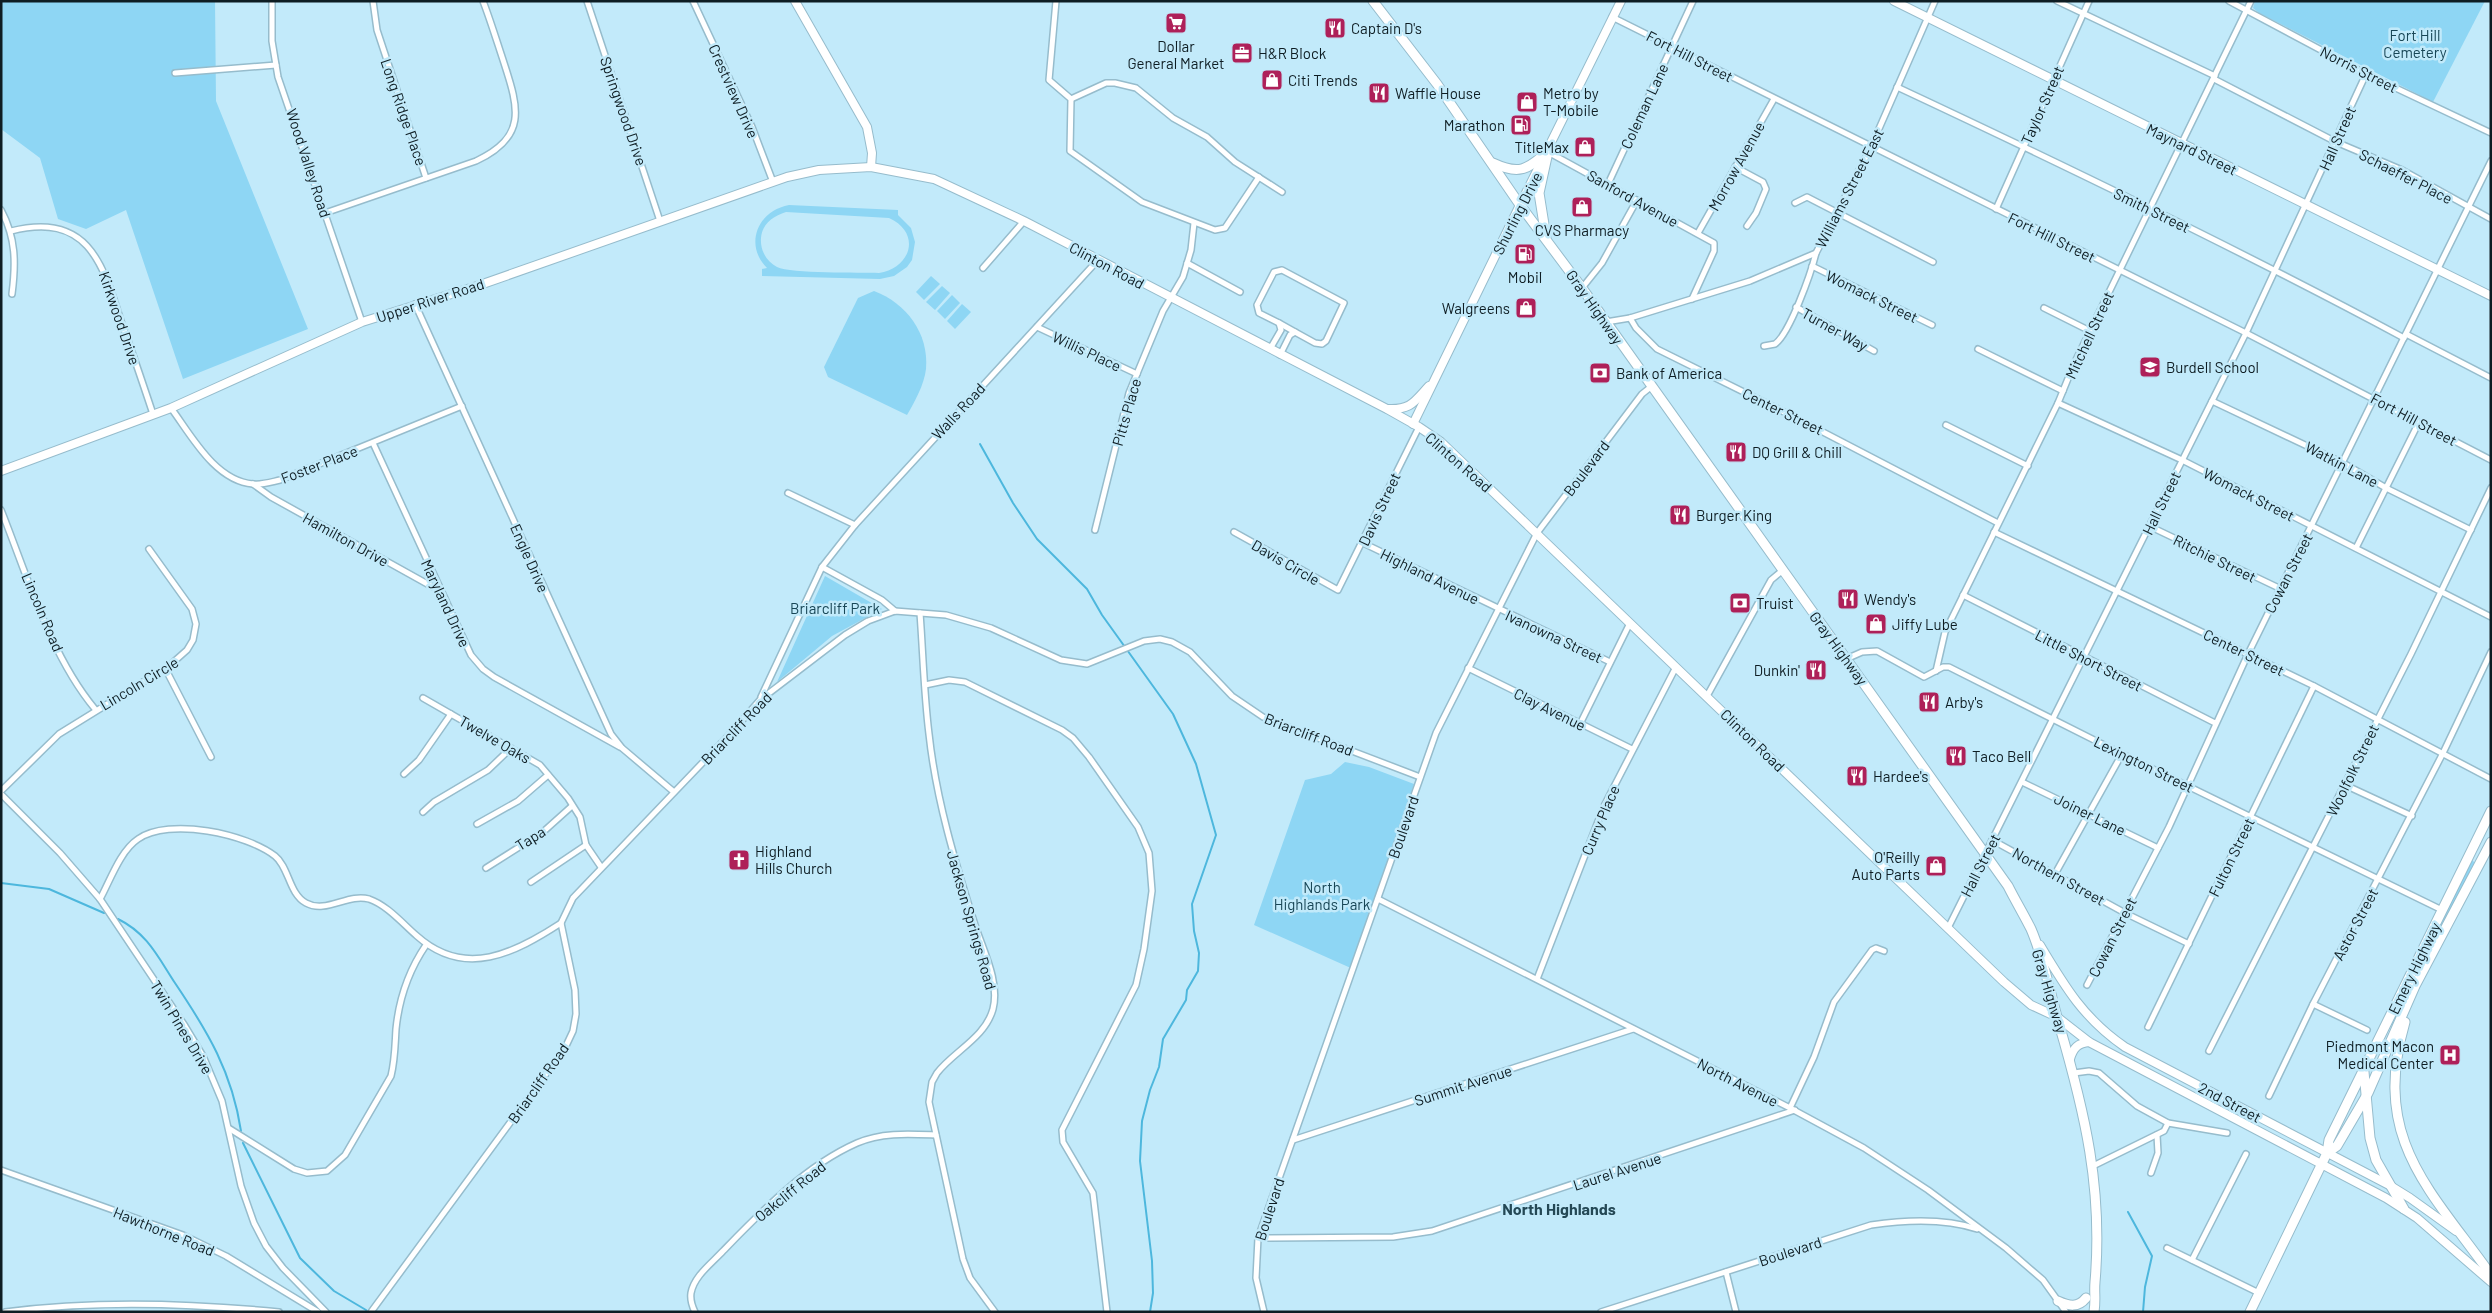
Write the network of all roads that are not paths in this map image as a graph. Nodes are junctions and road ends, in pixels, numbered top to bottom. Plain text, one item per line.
1 (272, 1) edge
2 (372, 1) edge
3 (483, 1) edge
4 (587, 1) edge
5 (693, 1) edge
6 (795, 1) edge
7 (1056, 1) edge
8 (1373, 1) edge
9 (1620, 1) edge
10 (1693, 1) edge
11 (1894, 1) edge
12 (1935, 1) edge
13 (2057, 1) edge
14 (2089, 1) edge
15 (2229, 1) edge
16 (2251, 1) edge
17 (2247, 11) junction
18 (2083, 14) junction
19 (1612, 17) junction
20 (1927, 18) junction
21 (1672, 47) junction
22 (276, 65) junction
23 (175, 73) dead end
24 (2366, 74) junction
25 (2214, 77) junction
26 (2052, 81) junction
27 (1897, 87) junction
28 (1071, 98) junction
29 (1774, 99) junction
30 (2491, 132) edge
31 (2336, 142) junction
32 (2182, 144) junction
33 (2023, 146) junction
34 (1871, 147) junction
35 (1548, 152) junction
36 (2491, 161) edge
37 (1492, 162) junction
38 (871, 167) junction
39 (1735, 167) junction
40 (1258, 177) junction
41 (426, 178) junction
42 (773, 182) junction
43 (1608, 184) junction
44 (1282, 192) dead end
45 (1637, 200) junction
46 (1795, 203) dead end
47 (1520, 205) junction
48 (2307, 205) junction
49 (2467, 207) junction
50 (2150, 208) junction
51 (1996, 209) junction
52 (1, 210) edge
53 (1838, 212) junction
54 (325, 213) junction
55 (2491, 219) edge
56 (660, 221) junction
57 (1024, 221) junction
58 (1194, 223) junction
59 (1747, 226) dead end
60 (11, 232) junction
61 (1698, 233) junction
62 (1546, 238) junction
63 (1816, 254) junction
64 (1098, 260) junction
65 (1933, 262) dead end
66 (1187, 263) junction
67 (1812, 266) junction
68 (983, 268) dead end
69 (2119, 270) junction
70 (2275, 270) junction
71 (2437, 270) junction
72 (1582, 288) junction
73 (1240, 292) dead end
74 (12, 294) dead end
75 (2491, 296) edge
76 (1170, 298) junction
77 (1692, 299) junction
78 (415, 304) junction
79 (1796, 307) junction
80 (2044, 308) dead end
81 (1630, 318) junction
82 (362, 322) junction
83 (1605, 322) junction
84 (1279, 323) junction
85 (1932, 326) dead end
86 (1037, 327) junction
87 (2090, 331) junction
88 (1295, 332) junction
89 (2246, 333) junction
90 (2405, 336) junction
91 (1764, 346) dead end
92 (1978, 349) dead end
93 (1270, 350) junction
94 (1874, 351) dead end
95 (1280, 355) junction
96 (1137, 374) junction
97 (2491, 378) edge
98 (1435, 379) junction
99 (1652, 386) junction
100 (2063, 391) junction
101 (2374, 399) junction
102 (2212, 400) junction
103 (2058, 403) junction
104 (462, 406) junction
105 (171, 408) junction
106 (1386, 409) junction
107 (153, 414) junction
108 (2419, 422) junction
109 (1946, 425) dead end
110 (1416, 426) junction
111 (373, 443) junction
112 (2182, 460) junction
113 (2491, 460) edge
114 (2343, 463) junction
115 (2028, 466) junction
116 (1, 471) edge
117 (252, 484) junction
118 (2386, 488) junction
119 (2491, 488) edge
120 (788, 493) dead end
121 (1, 510) edge
122 (1998, 523) junction
123 (855, 525) junction
124 (2149, 526) junction
125 (2312, 526) junction
126 (1095, 530) dead end
127 (2471, 530) junction
128 (1234, 532) dead end
129 (1994, 532) junction
130 (1537, 533) junction
131 (1363, 543) junction
132 (2356, 548) junction
133 (149, 549) dead end
134 (822, 567) junction
135 (1783, 570) junction
136 (2281, 589) junction
137 (1338, 590) joint
138 (440, 591) junction
139 (2117, 591) junction
140 (2441, 592) junction
141 (1963, 595) junction
142 (1498, 609) junction
143 (895, 611) junction
144 (920, 613) junction
145 (2491, 617) edge
146 (1630, 623) junction
147 (2491, 652) edge
148 (2248, 654) junction
149 (2084, 658) junction
150 (1846, 659) junction
151 (1610, 662) junction
152 (1676, 667) junction
153 (165, 668) junction
154 (1468, 668) junction
155 (1936, 671) junction
156 (925, 685) junction
157 (2314, 686) junction
158 (1707, 696) junction
159 (423, 698) dead end
160 (760, 700) junction
161 (95, 709) junction
162 (451, 714) junction
163 (2377, 718) junction
164 (2052, 720) junction
165 (2215, 723) junction
166 (1580, 724) junction
167 (511, 748) junction
168 (622, 748) junction
169 (1632, 749) junction
170 (2443, 753) junction
171 (2122, 754) junction
172 (211, 757) dead end
173 (404, 774) dead end
174 (548, 775) junction
175 (1420, 777) junction
176 (2491, 779) edge
177 (2022, 782) junction
178 (2187, 785) junction
179 (2345, 785) junction
180 (674, 792) junction
181 (1, 793) edge
182 (572, 806) junction
183 (2491, 811) edge
184 (423, 812) dead end
185 (2090, 814) junction
186 (2251, 816) junction
187 (2412, 816) junction
188 (476, 824) dead end
189 (2487, 829) edge
190 (1992, 840) junction
191 (2476, 841) junction
192 (586, 845) junction
193 (2490, 846) edge
194 (2314, 847) junction
195 (2158, 848) junction
196 (1985, 854) junction
197 (600, 867) junction
198 (486, 868) dead end
199 (2055, 874) junction
200 (2379, 880) junction
201 (530, 882) dead end
202 (1378, 899) junction
203 (100, 900) junction
204 (2442, 910) junction
205 (2125, 913) junction
206 (561, 923) junction
207 (1948, 928) junction
208 (2031, 930) junction
209 (2188, 944) junction
210 (426, 945) junction
211 (1884, 951) dead end
212 (1537, 980) junction
213 (2087, 986) dead end
214 (2415, 986) junction
215 (2313, 1004) junction
216 (2057, 1017) junction
217 (2148, 1028) dead end
218 (1633, 1029) junction
219 (2367, 1030) dead end
220 (2089, 1042) junction
221 (2210, 1050) dead end
222 (2070, 1059) junction
223 (2364, 1070) junction
224 (2074, 1074) junction
225 (2268, 1096) dead end
226 (2366, 1098) junction
227 (1793, 1109) junction
228 (2168, 1123) junction
229 (230, 1129) junction
230 (2227, 1133) dead end
231 (936, 1135) junction
232 (2157, 1135) junction
233 (1293, 1140) junction
234 (2327, 1153) junction
235 (2246, 1154) dead end
236 (2322, 1163) junction
237 (2093, 1166) junction
238 (1, 1170) edge
239 (2151, 1173) dead end
240 (2389, 1185) junction
241 (2404, 1210) junction
242 (1982, 1231) junction
243 (2464, 1237) junction
244 (1258, 1238) junction
245 (2167, 1248) dead end
246 (2192, 1260) junction
247 (1726, 1272) junction
248 (2491, 1275) edge
249 (2491, 1282) edge
250 (2094, 1288) junction
251 (2259, 1293) junction
252 (2086, 1298) junction
253 (2058, 1301) junction
254 (216, 1310) edge
255 (5, 1312) edge
256 (279, 1312) edge
257 (318, 1312) edge
258 (326, 1312) edge
259 (371, 1312) edge
260 (694, 1312) edge
261 (995, 1312) edge
262 (1107, 1312) edge
263 (1264, 1312) edge
264 (1601, 1312) edge
265 (1736, 1312) edge
266 (2066, 1312) edge
267 (2082, 1312) edge
268 (2094, 1312) edge
269 (2250, 1312) edge

1 - 22 street, Wood Valley Road
2 - 41 street, Long Ridge Place
3 - 41 street
4 - 56 street, Springwood Drive
5 - 42 street, Crestview Drive
6 - 38 street
7 - 28 street
8 - 37 highway, Gray Highway
9 - 19 street, Shurling Drive
10 - 21 street, Coleman Lane
11 - 20 street, Maynard Street
12 - 20 street, Williams Street East
13 - 18 street, Schaeffer Place
14 - 18 street, Taylor Street
15 - 17 street, Norris Street
16 - 17 street, Mitchell Street
17 - 24 street, Norris Street
17 - 25 street, Mitchell Street
18 - 25 street, Schaeffer Place
18 - 26 street, Taylor Street
19 - 21 street, Fort Hill Street
19 - 35 street, Shurling Drive
20 - 26 street, Maynard Street
20 - 27 street, Williams Street East
21 - 29 street, Fort Hill Street
21 - 43 street, Coleman Lane
22 - 23 street
22 - 54 street, Wood Valley Road
24 - 30 street, Norris Street
24 - 31 street, Hall Street
25 - 31 street, Schaeffer Place
25 - 32 street, Mitchell Street
26 - 32 street, Maynard Street
26 - 33 street, Taylor Street
27 - 33 street, Smith Street
27 - 34 street, Williams Street East
28 - 40 street
28 - 58 street
29 - 34 street, Fort Hill Street
29 - 39 street, Morrow Avenue
31 - 48 street, Hall Street
31 - 49 street, Schaeffer Place
32 - 48 street, Maynard Street
32 - 50 street, Mitchell Street
33 - 50 street, Smith Street
33 - 51 street, Taylor Street
34 - 51 street, Fort Hill Street
34 - 53 street, Williams Street East
35 - 37 highway
35 - 43 street, Sanford Avenue
35 - 47 street, Shurling Drive
35 - 62 highway
36 - 49 street, Cowan Street
37 - 47 highway, Gray Highway
38 - 42 street, Upper River Road
38 - 57 street, Clinton Road
39 - 59 street
39 - 61 street, Morrow Avenue
40 - 44 street
40 - 58 street
41 - 54 street, Long Ridge Place
42 - 56 street, Upper River Road
43 - 45 street, Sanford Avenue
45 - 61 street, Sanford Avenue
45 - 72 street
46 - 53 street
47 - 62 highway, Gray Highway
47 - 98 street, Shurling Drive
48 - 70 street, Hall Street
48 - 71 street, Maynard Street
49 - 55 street, Schaeffer Place
49 - 71 street, Cowan Street
50 - 69 street, Mitchell Street
50 - 70 street, Smith Street
51 - 69 street, Fort Hill Street
52 - 60 street
53 - 63 street, Williams Street East
53 - 65 street
54 - 82 street, Wood Valley Road
56 - 78 street, Upper River Road
57 - 64 street, Clinton Road
57 - 68 street
58 - 66 street, Pitts Place
60 - 74 street
60 - 107 street, Kirkwood Drive
61 - 77 street, Sanford Avenue
62 - 72 highway, Gray Highway
63 - 67 street
63 - 77 street, Williams Street East
64 - 76 street, Clinton Road
64 - 86 street, Walls Road
66 - 73 street
66 - 76 street, Pitts Place
67 - 79 street
67 - 85 street, Womack Street
69 - 87 street, Mitchell Street
69 - 89 street, Fort Hill Street
70 - 89 street, Hall Street
70 - 90 street, Smith Street
71 - 75 street, Maynard Street
71 - 90 street, Cowan Street
72 - 83 highway, Gray Highway
76 - 93 street, Clinton Road
76 - 96 street, Pitts Place
77 - 81 street, Williams Street East
78 - 82 street, Upper River Road
78 - 104 street, Engle Drive
79 - 91 street
79 - 94 street, Turner Way
80 - 87 street
81 - 83 street, Williams Street East
81 - 122 street, Center Street
82 - 105 street, Upper River Road
83 - 99 highway, Gray Highway
84 - 88 street
84 - 88 street
84 - 93 street
86 - 96 street, Willis Place
86 - 123 street, Walls Road
87 - 100 street, Mitchell Street
88 - 95 street
89 - 101 street, Fort Hill Street
89 - 102 street, Hall Street
90 - 97 street, Smith Street
90 - 101 street, Cowan Street
92 - 100 street
93 - 95 street, Clinton Road
95 - 106 street, Clinton Road
96 - 126 street, Pitts Place
98 - 106 street
98 - 110 street, Shurling Drive
99 - 130 street, Boulevard
99 - 135 highway, Gray Highway
100 - 103 street, Mitchell Street
101 - 108 street, Fort Hill Street
101 - 114 street, Cowan Street
102 - 112 street, Hall Street
102 - 114 street, Watkin Lane
103 - 112 street, Womack Street
103 - 115 street, Mitchell Street
104 - 111 street, Foster Place
104 - 168 street, Engle Drive
105 - 107 street, Upper River Road
105 - 117 street, Foster Place
106 - 110 street, Clinton Road
107 - 116 street, Upper River Road
108 - 113 street, Fort Hill Street
108 - 118 street
109 - 115 street
110 - 130 street, Clinton Road
110 - 131 street, Davis Street
111 - 117 street, Foster Place
111 - 138 street, Maryland Drive
112 - 124 street, Hall Street
112 - 125 street, Womack Street
114 - 118 street, Watkin Lane
114 - 125 street, Cowan Street
115 - 122 street, Mitchell Street
117 - 138 street, Hamilton Drive
118 - 127 street, Watkin Lane
118 - 132 street
119 - 127 street, Woolfolk Street
120 - 123 street
121 - 161 street, Lincoln Road
122 - 129 street, Mitchell Street
123 - 134 street, Walls Road
124 - 136 street, Ritchie Street
124 - 139 street, Hall Street
125 - 132 street, Womack Street
125 - 136 street, Cowan Street
127 - 140 street, Woolfolk Street
128 - 137 street, Davis Circle
129 - 139 street, Center Street
129 - 141 street, Mitchell Street
130 - 142 street, Boulevard
130 - 146 street, Clinton Road
131 - 137 street, Davis Street
131 - 142 street, Highland Avenue
132 - 140 street, Womack Street
133 - 153 street, Lincoln Circle
134 - 143 street
134 - 160 street, Walls Road
135 - 150 highway, Gray Highway
135 - 158 street
136 - 148 street, Cowan Street
138 - 168 street, Maryland Drive
139 - 148 street, Center Street
139 - 149 street, Hall Street
140 - 145 street, Womack Street
140 - 163 street, Woolfolk Street
141 - 149 street, Little Short Street
141 - 155 street, Mitchell Street
142 - 151 street, Ivanowna Street
142 - 154 street, Boulevard
143 - 144 street, Briarcliff Road
143 - 160 street, Briarcliff Road
144 - 156 street, Jackson Springs Road
144 - 175 street, Briarcliff Road
146 - 151 street
146 - 152 street, Clinton Road
147 - 170 street, Astor Street
148 - 157 street, Center Street
148 - 165 street, Cowan Street
149 - 164 street, Hall Street
149 - 165 street, Little Short Street
150 - 155 street, Lexington Street
150 - 196 highway, Gray Highway
151 - 166 street
152 - 158 street, Clinton Road
152 - 169 street, Curry Place
153 - 161 street, Lincoln Circle
153 - 172 street
154 - 166 street, Clay Avenue
154 - 175 street, Boulevard
155 - 164 street, Lexington Street
156 - 231 street, Jackson Springs Road
156 - 262 street
157 - 163 street, Center Street
157 - 186 street, Fulton Street
158 - 207 street, Clinton Road
159 - 162 street, Twelve Oaks
160 - 180 street, Briarcliff Road
161 - 181 street, Lincoln Circle
162 - 167 street, Twelve Oaks
162 - 173 street
163 - 170 street, Center Street
163 - 179 street, Woolfolk Street
164 - 171 street, Lexington Street
164 - 177 street, Hall Street
165 - 178 street, Cowan Street
166 - 169 street, Clay Avenue
167 - 174 street, Twelve Oaks
167 - 184 street
168 - 180 street, Engle Drive
169 - 212 street, Curry Place
170 - 176 street, Center Street
170 - 187 street, Astor Street
171 - 178 street, Lexington Street
171 - 185 street
174 - 182 street, Twelve Oaks
174 - 188 street
175 - 202 street, Boulevard
177 - 185 street, Joiner Lane
177 - 190 street, Hall Street
178 - 186 street, Lexington Street
178 - 195 street, Cowan Street
179 - 187 street
179 - 194 street, Woolfolk Street
180 - 197 street, Briarcliff Road
181 - 203 street, Twin Pines Drive
182 - 192 street, Twelve Oaks
182 - 198 street, Tapa
183 - 189 highway, Emery Highway
185 - 195 street, Joiner Lane
185 - 199 street
186 - 194 street, Lexington Street
186 - 209 street, Fulton Street
187 - 200 street, Astor Street
189 - 191 highway, Emery Highway
190 - 196 street, Hall Street
190 - 199 street, Northern Street
191 - 193 street
191 - 204 highway, Emery Highway
192 - 197 street, Twelve Oaks
192 - 201 street
193 - 214 highway, Emery Highway
194 - 200 street, Lexington Street
194 - 221 street, Woolfolk Street
195 - 205 street, Cowan Street
196 - 207 street, Hall Street
196 - 208 highway, Gray Highway
197 - 206 street, Briarcliff Road
199 - 205 street, Northern Street
200 - 204 street, Lexington Street
200 - 215 street, Astor Street
202 - 212 street, North Avenue
202 - 233 street, Boulevard
203 - 210 street
203 - 229 street, Twin Pines Drive
204 - 223 highway, Emery Highway
205 - 209 street, Northern Street
205 - 213 street, Cowan Street
206 - 210 street
206 - 259 street, Briarcliff Road
207 - 216 street, Clinton Road
208 - 216 highway, Gray Highway
208 - 234 street, 2nd Street
209 - 217 street, Fulton Street
210 - 229 street
211 - 227 street
212 - 218 street, North Avenue
214 - 226 highway, Emery Highway
214 - 243 highway
215 - 219 street
215 - 225 street, Astor Street
216 - 220 street, 2nd Street
216 - 222 highway, Gray Highway
218 - 227 street, North Avenue
218 - 233 street, Summit Avenue
220 - 222 street
220 - 236 street, 2nd Street
222 - 224 highway, Gray Highway
223 - 226 highway
223 - 234 highway, Emery Highway
224 - 228 street
224 - 237 highway, Gray Highway
226 - 234 highway, Emery Highway
226 - 240 highway
227 - 242 street, North Avenue
227 - 244 street, Laurel Avenue
228 - 230 street
228 - 232 street
229 - 258 street, Twin Pines Drive
231 - 260 street, Oakcliff Road
231 - 261 street, Jackson Springs Road
232 - 237 street
232 - 239 street
233 - 244 street, Boulevard
234 - 236 highway, Emery Highway
234 - 240 street, 2nd Street
235 - 246 street
236 - 241 street, 2nd Street
236 - 251 highway, Emery Highway
237 - 250 highway, Gray Highway
238 - 257 street, Hawthorne Road
240 - 241 highway
240 - 243 street, 2nd Street
241 - 249 street, 2nd Street
242 - 247 street, Boulevard
242 - 253 street, North Avenue
243 - 248 highway
244 - 263 street, Boulevard
245 - 246 street
246 - 251 street
247 - 264 street, Boulevard
247 - 265 street
250 - 252 highway
250 - 268 highway
251 - 269 highway, Emery Highway
252 - 253 highway
252 - 267 highway
253 - 266 street, North Avenue
254 - 255 street
254 - 256 street

